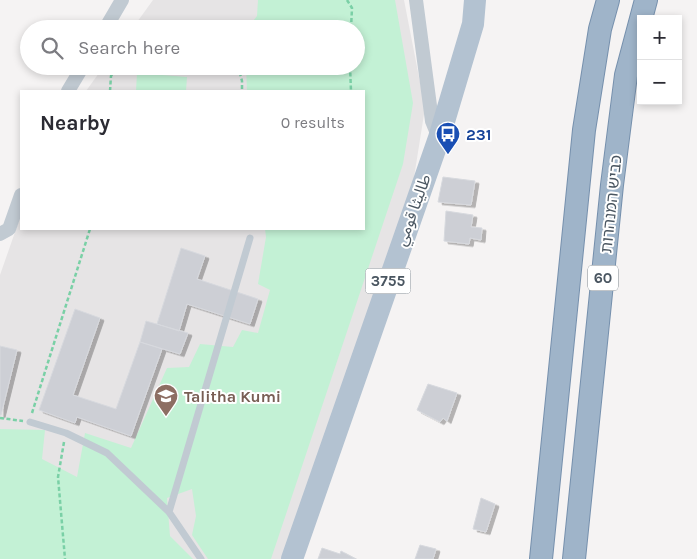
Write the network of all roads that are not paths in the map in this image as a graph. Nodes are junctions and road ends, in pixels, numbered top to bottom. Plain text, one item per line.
1 (122, 0) edge
2 (416, 0) edge
3 (474, 0) edge
4 (608, 0) edge
5 (645, 1) edge
6 (111, 20) edge
7 (78, 75) edge
8 (69, 90) edge
9 (439, 138) junction
10 (20, 198) edge
11 (0, 234) edge
12 (250, 238) dead end
13 (30, 422) road end
14 (169, 512) junction
15 (201, 559) edge
16 (292, 559) edge
17 (541, 559) edge
18 (574, 559) edge

1 - 6 street
2 - 9 street
3 - 9 main road, طاليثا قومي / 3755
4 - 17 highway, 60
5 - 18 highway, כביש המנהרות / 60
7 - 8 street
9 - 16 main road, طاليثا قومي / 3755
10 - 11 street
12 - 14 lane
13 - 14 lane
14 - 15 lane

